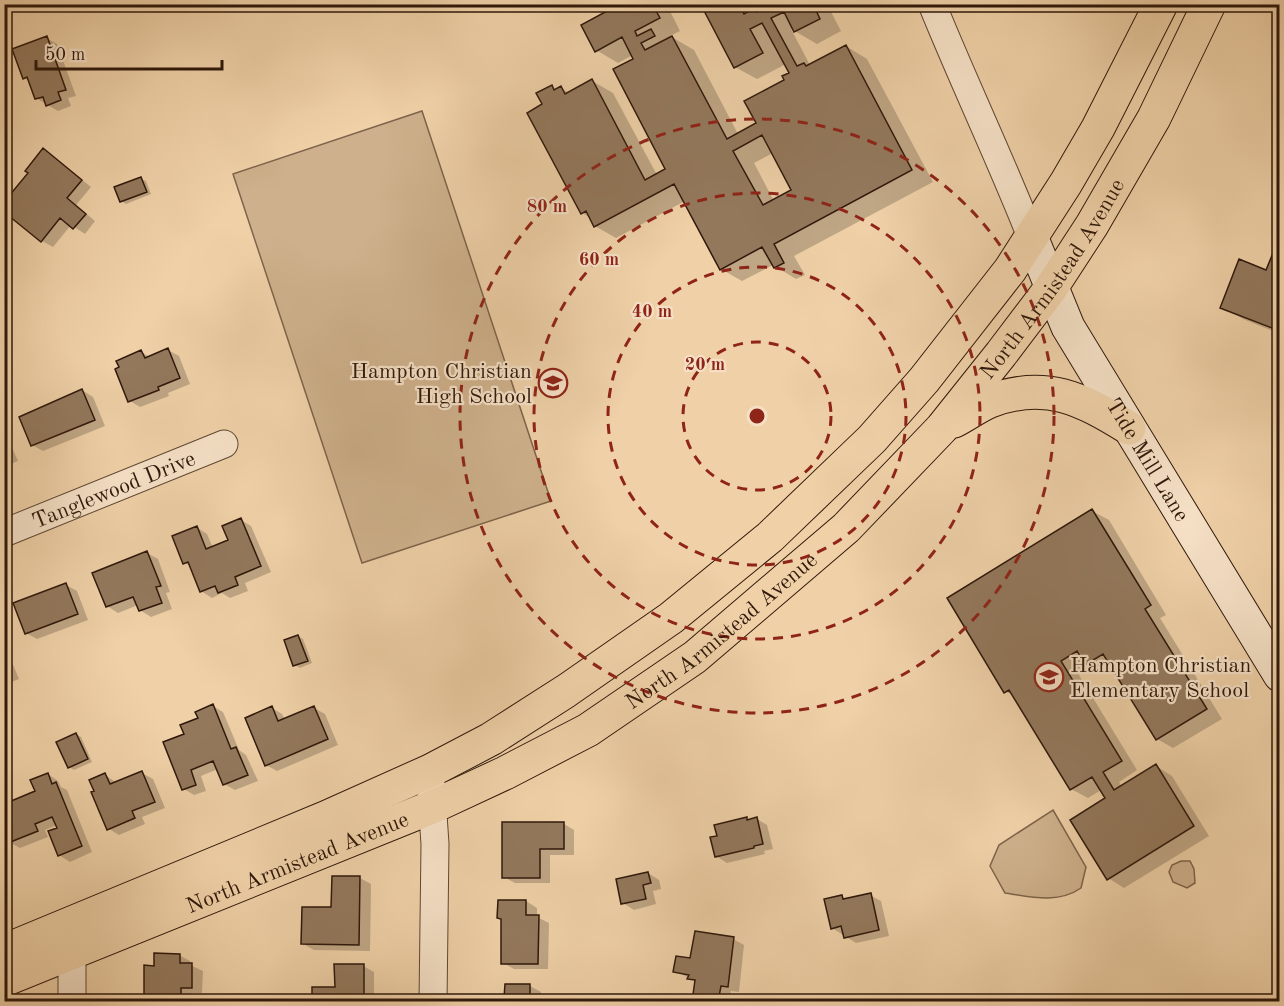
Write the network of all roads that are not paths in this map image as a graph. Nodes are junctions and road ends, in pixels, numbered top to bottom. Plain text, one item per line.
1 (932, 4) edge
2 (1161, 4) edge
3 (1209, 4) edge
4 (1032, 239) junction
5 (1051, 288) junction
6 (942, 428) junction
7 (1129, 428) junction
8 (224, 444) dead end
9 (4, 533) edge
10 (1280, 675) edge
11 (430, 771) junction
12 (432, 807) junction
13 (68, 939) junction
14 (4, 951) edge
15 (4, 980) edge
16 (72, 1002) edge
17 (433, 1002) edge

1 - 4 street
2 - 4 main road, North Armistead Avenue
3 - 5 main road, North Armistead Avenue
4 - 5 street, Tide Mill Lane
4 - 11 main road, North Armistead Avenue
5 - 6 main road, North Armistead Avenue
5 - 7 street, Tide Mill Lane
6 - 7 main road
6 - 12 main road, North Armistead Avenue
7 - 10 street, Tide Mill Lane
8 - 9 street, Tanglewood Drive
11 - 12 street
11 - 13 main road, North Armistead Avenue
12 - 13 main road, North Armistead Avenue
12 - 17 street
13 - 14 main road, North Armistead Avenue
13 - 15 main road, North Armistead Avenue
13 - 16 street

